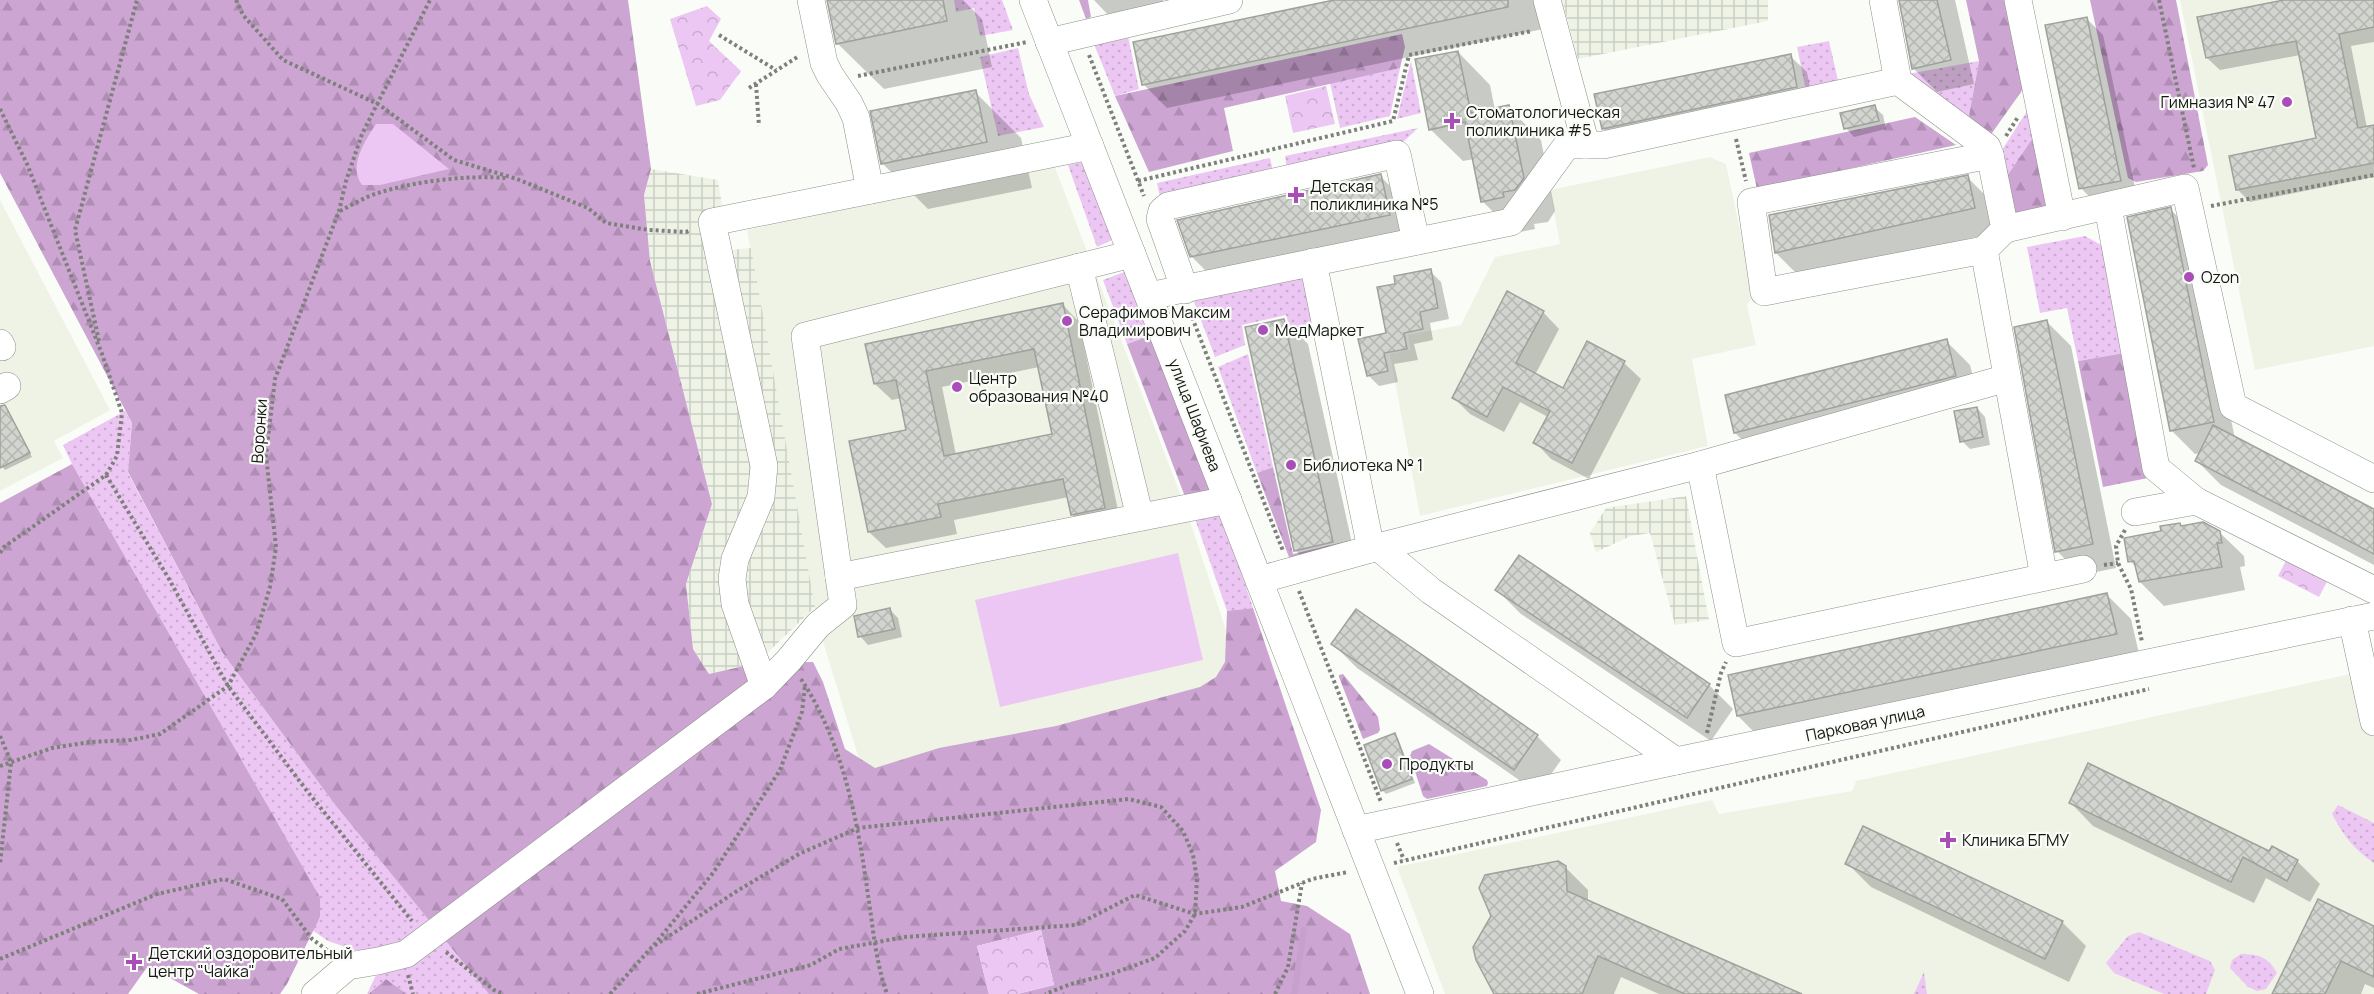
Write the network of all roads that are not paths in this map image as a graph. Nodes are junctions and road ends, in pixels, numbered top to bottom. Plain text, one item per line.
1 (811, 0) edge
2 (1033, 0) edge
3 (1229, 0) edge
4 (1546, 0) edge
5 (1883, 0) edge
6 (2018, 0) edge
7 (1200, 3) edge
8 (1049, 40) junction
9 (1898, 81) junction
10 (1586, 145) junction
11 (1090, 146) junction
12 (1990, 157) junction
13 (870, 190) junction
14 (2108, 207) junction
15 (2062, 217) junction
16 (2005, 230) junction
17 (1416, 241) junction
18 (1984, 250) junction
19 (1132, 254) junction
20 (1313, 262) junction
21 (1079, 267) junction
22 (1183, 290) junction
23 (1149, 296) junction
24 (2007, 378) junction
25 (1700, 465) junction
26 (2374, 479) edge
27 (1228, 500) junction
28 (2196, 501) junction
29 (2135, 512) road end
30 (1140, 517) junction
31 (1374, 548) junction
32 (2083, 569) dead end
33 (839, 577) junction
34 (2044, 577) junction
35 (1259, 580) junction
36 (2374, 590) edge
37 (2363, 618) edge
38 (764, 686) junction
39 (2374, 722) edge
40 (1689, 759) junction
41 (1356, 830) junction
42 (315, 994) edge
43 (1420, 994) edge

1 - 13 street
2 - 8 street, улица Шафиева
3 - 7 street
4 - 10 street
5 - 9 street
6 - 15 street
7 - 8 street
8 - 11 street, улица Шафиева
9 - 10 street
9 - 12 street
10 - 17 street
11 - 13 street
11 - 19 street, улица Шафиева
12 - 16 street
12 - 18 street
13 - 38 street
14 - 15 street
14 - 26 street
14 - 28 street
15 - 16 street
16 - 18 street
17 - 20 street
17 - 22 street
18 - 24 street
19 - 21 street
19 - 23 street, улица Шафиева
20 - 22 street
20 - 31 street
21 - 30 street
21 - 33 street
22 - 23 street
23 - 27 street, улица Шафиева
24 - 25 street
24 - 34 street
25 - 31 street
25 - 34 street
27 - 30 street
27 - 35 street, улица Шафиева
28 - 29 street
28 - 36 street
30 - 33 street
31 - 35 street
31 - 40 street
32 - 34 street
33 - 38 street
35 - 41 street, улица Шафиева
37 - 39 street
37 - 40 street, Парковая улица
38 - 42 street
40 - 41 street, Парковая улица
41 - 43 street, улица Шафиева

